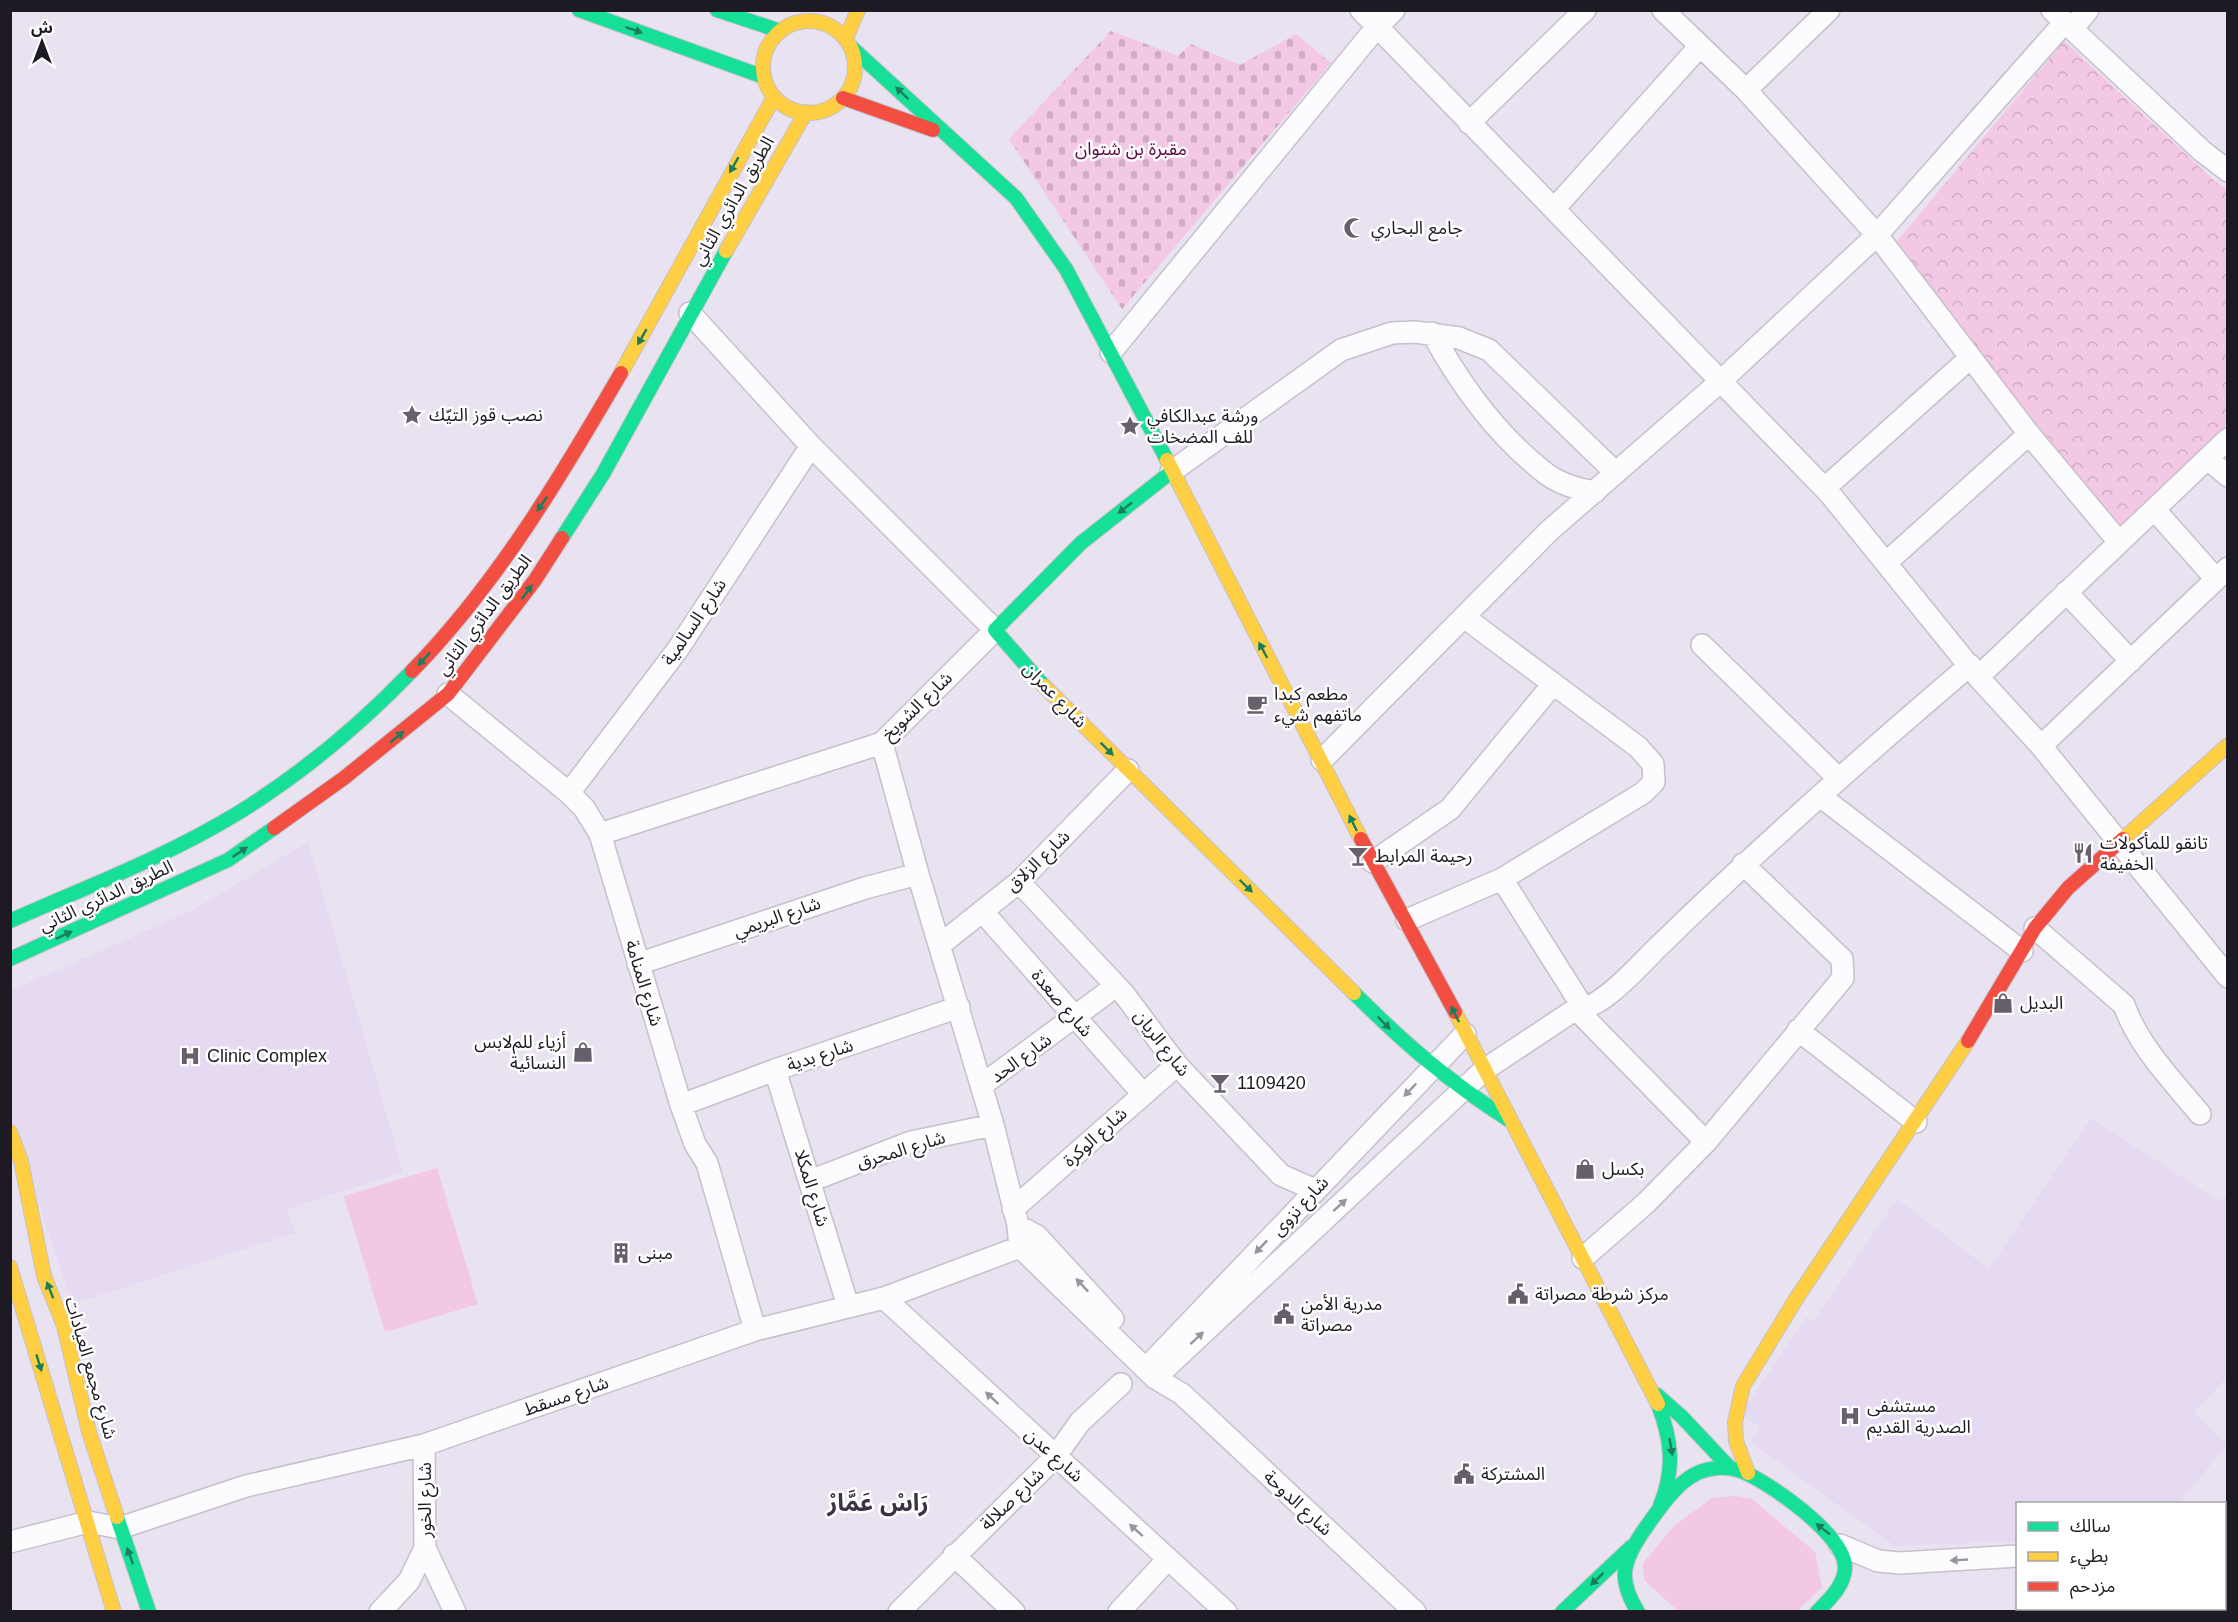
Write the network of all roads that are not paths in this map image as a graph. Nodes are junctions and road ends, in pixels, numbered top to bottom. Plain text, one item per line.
1 (579, 10) edge
2 (717, 10) edge
3 (858, 10) edge
4 (1361, 10) edge
5 (1394, 10) edge
6 (1585, 10) edge
7 (1663, 10) edge
8 (1829, 10) edge
9 (2088, 10) edge
10 (808, 16) edge
11 (2063, 21) edge
12 (1376, 28) junction
13 (780, 31) junction
14 (848, 43) junction
15 (1699, 46) junction
16 (764, 77) junction
17 (1746, 90) junction
18 (774, 97) junction
19 (843, 98) junction
20 (806, 112) junction
21 (1469, 123) junction
22 (944, 134) junction
23 (2228, 171) edge
24 (1554, 209) junction
25 (1877, 235) junction
26 (690, 313) junction
27 (1432, 333) junction
28 (1112, 352) junction
29 (1970, 358) junction
30 (1722, 380) junction
31 (2029, 434) junction
32 (2228, 439) edge
33 (812, 446) junction
34 (2208, 459) junction
35 (1171, 472) junction
36 (1616, 473) junction
37 (2228, 476) edge
38 (1824, 488) junction
39 (1595, 492) junction
40 (2154, 509) junction
41 (2119, 542) junction
42 (1887, 562) junction
43 (2222, 573) edge
44 (2066, 592) junction
45 (1464, 617) junction
46 (995, 630) junction
47 (1702, 645) dead end
48 (2131, 661) junction
49 (1974, 671) junction
50 (1553, 684) junction
51 (448, 694) junction
52 (882, 742) junction
53 (2228, 745) edge
54 (2041, 746) junction
55 (2228, 757) edge
56 (1322, 760) junction
57 (2211, 762) junction
58 (1128, 770) junction
59 (1838, 778) junction
60 (569, 793) junction
61 (1820, 796) junction
62 (600, 834) junction
63 (2118, 842) junction
64 (1373, 862) junction
65 (1743, 864) junction
66 (918, 874) junction
67 (1502, 879) junction
68 (1019, 882) junction
69 (982, 911) junction
70 (1407, 920) junction
71 (10, 921) edge
72 (2035, 928) junction
73 (941, 944) junction
74 (2022, 951) junction
75 (10, 959) edge
76 (638, 964) junction
77 (2228, 977) edge
78 (1116, 986) junction
79 (959, 1007) junction
80 (1580, 1009) junction
81 (1075, 1019) junction
82 (1798, 1030) junction
83 (1465, 1034) junction
84 (1177, 1065) junction
85 (1432, 1066) junction
86 (775, 1070) junction
87 (1484, 1070) junction
88 (982, 1085) junction
89 (1462, 1090) junction
90 (1143, 1094) junction
91 (681, 1105) junction
92 (2200, 1114) dead end
93 (1511, 1122) junction
94 (1916, 1122) junction
95 (993, 1125) junction
96 (10, 1132) edge
97 (1706, 1142) junction
98 (810, 1181) junction
99 (1315, 1190) junction
100 (1016, 1217) junction
101 (1028, 1241) junction
102 (1582, 1258) junction
103 (10, 1267) edge
104 (884, 1298) junction
105 (848, 1306) junction
106 (18, 1324) edge
107 (755, 1330) junction
108 (1130, 1353) junction
109 (1159, 1368) junction
110 (1121, 1384) junction
111 (1653, 1392) junction
112 (424, 1445) junction
113 (1055, 1456) junction
114 (1730, 1468) junction
115 (1748, 1473) junction
116 (1655, 1516) junction
117 (87, 1522) junction
118 (120, 1528) junction
119 (10, 1542) edge
120 (1840, 1545) junction
121 (1631, 1547) junction
122 (425, 1548) junction
123 (954, 1555) junction
124 (2016, 1556) edge
125 (1168, 1559) junction
126 (114, 1611) edge
127 (149, 1611) edge
128 (380, 1611) edge
129 (455, 1611) edge
130 (899, 1611) edge
131 (1014, 1611) edge
132 (1119, 1611) edge
133 (1226, 1611) edge
134 (1415, 1611) edge
135 (1562, 1611) edge
136 (1638, 1611) edge
137 (1818, 1611) edge

1 -> 16 main road
2 - 13 main road
3 - 14 main road
4 - 12 street
5 - 12 street
6 - 21 street
7 - 15 street
8 - 17 street
9 - 11 street
10 - 13 main road
10 - 14 main road
11 - 23 street
11 - 25 street
12 - 21 street
12 - 28 street
13 - 16 main road
14 - 19 main road
22 -> 14 main road
15 - 17 street
15 - 24 street
16 - 18 main road
17 - 25 street
18 - 20 main road
18 -> 71 main road, الطريق الدائري الثاني
19 - 20 main road
19 - 22 main road
20 - 26 main road, الطريق الدائري الثاني
21 - 24 street
22 - 28 main road
24 - 30 street
25 - 29 street
25 - 30 street
26 - 33 street, شارع عمران
51 -> 26 main road, الطريق الدائري الثاني
27 - 35 street
27 - 36 street
27 - 39 street
28 - 35 main road
29 - 31 street
29 - 38 street
30 - 36 street
30 - 38 street
31 - 41 street
31 - 42 street
32 - 34 street, شارع نزوى
33 - 46 street, شارع عمران
33 - 60 street, شارع السالمية
34 - 37 street
34 - 40 street, شارع نزوى
35 -> 46 main road, شارع الشويخ
56 -> 35 main road
36 - 39 street
38 - 42 street
39 - 45 street
40 - 41 street, شارع نزوى
40 - 43 street
41 - 44 street, شارع نزوى
42 - 49 street
43 - 48 street
44 - 48 street
44 - 49 street, شارع نزوى
45 - 50 street
45 - 56 street
46 - 52 street, شارع الشويخ
46 -> 58 main road, شارع عمران
47 - 59 street
48 - 54 street
49 - 54 street
49 - 59 street, شارع نزوى
50 - 64 street
50 - 67 street
51 - 60 street, شارع المنامة
75 -> 51 main road, الطريق الدائري الثاني
52 - 62 street, شارع الشويخ
52 - 66 street
53 - 57 main road
54 - 63 street
55 - 57 main road
64 -> 56 main road
57 - 63 main road
58 - 68 street, شارع الزلاق
58 -> 85 main road, شارع عمران
59 - 61 street, شارع نزوى
60 - 62 street, شارع المنامة
61 - 65 street, شارع نزوى
61 - 74 street
62 - 76 street, شارع المنامة
63 - 72 main road
63 - 77 street
64 - 70 main road
65 - 80 street, شارع نزوى
65 - 82 street
66 - 73 street
66 - 76 street, شارع البريمي
67 - 70 street
67 - 80 street
68 - 69 street, شارع الزلاق
68 - 78 street, شارع الريان
69 - 73 street, شارع الزلاق
69 - 81 street, شارع صعدة
83 -> 70 main road
72 - 74 main road
72 - 92 street
73 - 79 street
74 - 94 main road
76 - 91 street, شارع المنامة
78 - 81 street, شارع الحد
78 - 84 street, شارع الريان
79 - 86 street, شارع بدية
79 - 88 street
80 - 87 street, شارع نزوى
80 - 97 street
81 - 88 street, شارع الحد
81 - 90 street, شارع صعدة
82 - 94 street
82 - 97 street
83 - 85 street, شارع نزوى
83 - 87 main road
84 - 90 street, شارع الوكرة
84 - 99 street, شارع الريان
85 - 89 main road, شارع عمران
85 -> 99 street, شارع نزوى
86 - 91 street, شارع بدية
86 - 98 street, شارع المكلا
87 - 89 street, شارع نزوى
87 - 93 main road
88 - 95 street
89 - 93 main road, شارع عمران
109 -> 89 street, شارع نزوى
90 - 100 street, شارع الوكرة
91 - 107 street, شارع المنامة
93 - 102 main road
94 - 115 main road
95 - 98 street, شارع المحرق
95 - 100 street
118 -> 96 main road, شارع مجمع العيادات
97 - 102 street
98 - 105 street, شارع المكلا
99 -> 109 street, شارع نزوى
100 - 101 street
101 - 104 street, شارع مسقط
101 - 108 street
109 -> 101 street
102 - 111 main road
103 - 106 main road
104 - 105 street, شارع مسقط
113 -> 104 street, شارع عدن
105 - 107 street, شارع مسقط
106 -> 117 main road
107 - 112 street, شارع مسقط
108 - 109 street
108 - 110 street
109 - 110 street
109 - 134 street, شارع الدوحة
110 - 113 street, شارع صلالة
111 - 114 main road
111 -> 116 main road
112 - 118 street, شارع مسقط
112 - 122 street, شارع الخور
113 - 123 street, شارع صلالة
125 -> 113 street, شارع عدن
114 - 115 main road
114 - 116 main road
120 -> 115 main road
116 - 121 main road
117 - 118 street, شارع مسقط
117 - 119 street
117 - 126 main road
127 -> 118 main road, شارع مجمع العيادات
124 -> 120 street
120 - 137 main road
121 -> 135 main road
121 - 136 main road
122 - 128 street, شارع الخور
122 - 129 street
123 - 130 street, شارع صلالة
123 - 131 street
125 - 132 street
125 - 133 street, شارع عدن

